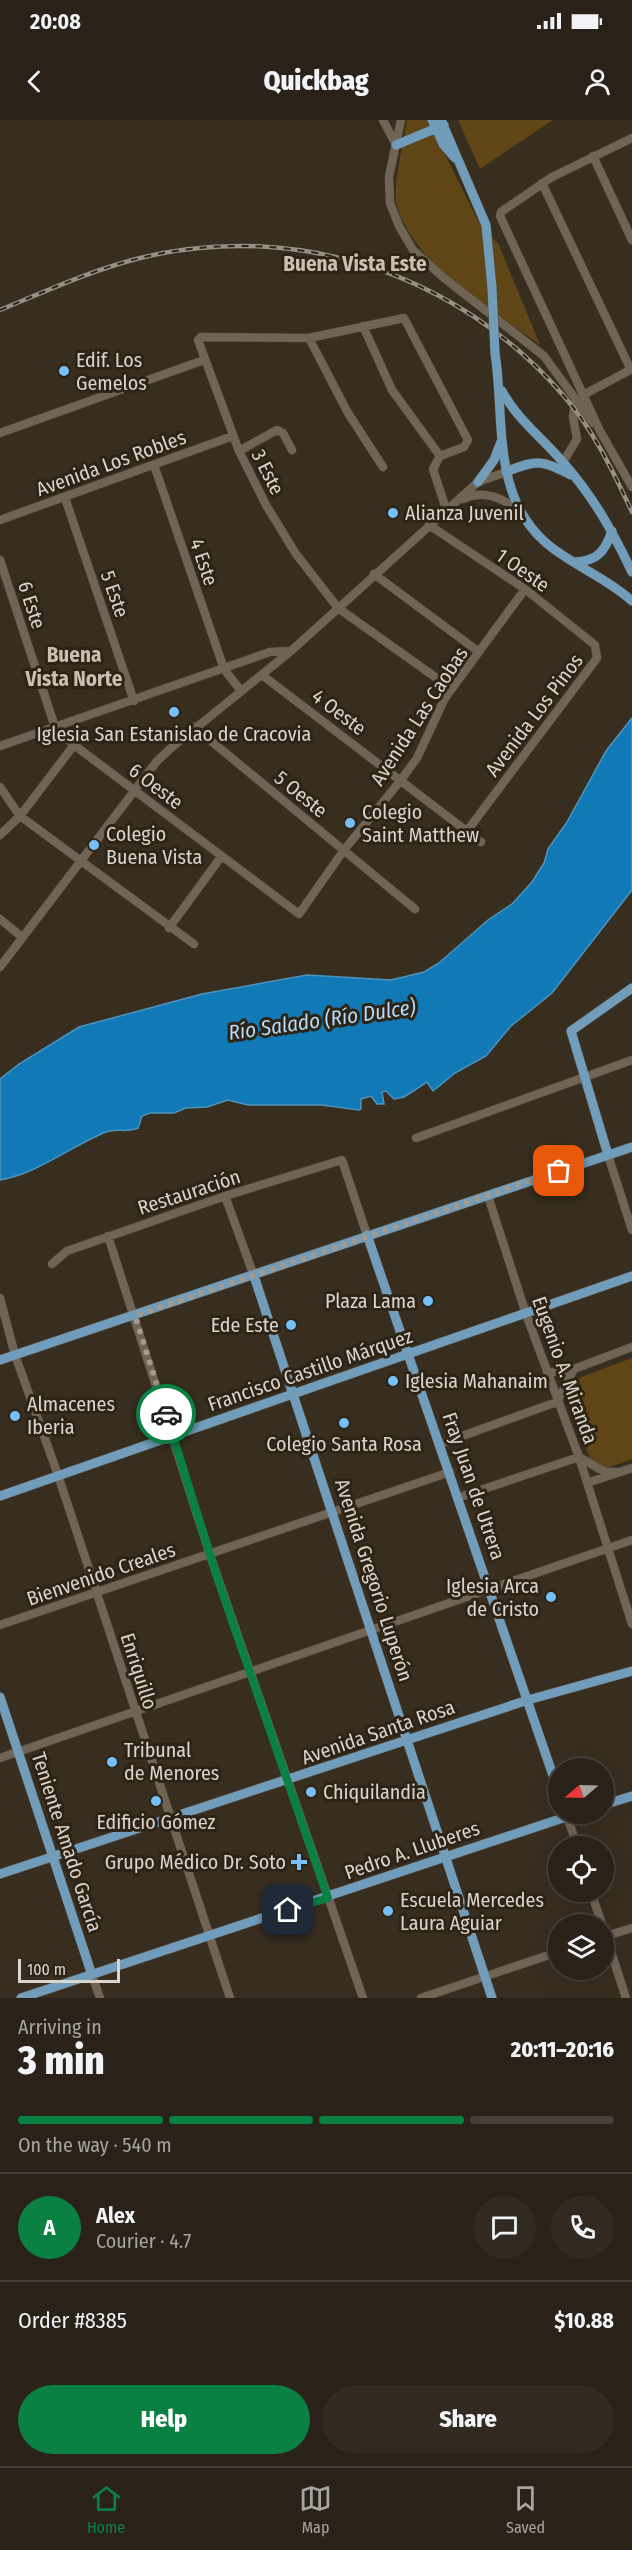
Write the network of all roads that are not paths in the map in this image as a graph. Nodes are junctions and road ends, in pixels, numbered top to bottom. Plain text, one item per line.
1 (383, 120) edge
2 (400, 120) edge
3 (438, 124) edge
4 (418, 136) junction
5 (632, 138) edge
6 (443, 144) junction
7 (396, 145) junction
8 (593, 156) junction
9 (457, 159) junction
10 (542, 183) junction
11 (632, 240) edge
12 (363, 326) junction
13 (309, 338) junction
14 (204, 360) junction
15 (632, 370) edge
16 (500, 386) junction
17 (583, 396) junction
18 (575, 401) junction
19 (600, 431) junction
20 (0, 433) edge
21 (233, 436) junction
22 (502, 440) junction
23 (239, 450) junction
24 (292, 450) dead end
25 (440, 456) junction
26 (563, 462) junction
27 (154, 465) junction
28 (383, 467) dead end
29 (506, 472) junction
30 (573, 477) junction
31 (478, 482) junction
32 (632, 487) edge
33 (65, 498) junction
34 (450, 506) junction
35 (520, 511) junction
36 (0, 520) edge
37 (429, 525) junction
38 (612, 531) junction
39 (0, 560) edge
40 (575, 562) junction
41 (632, 572) edge
42 (374, 574) junction
43 (525, 590) junction
44 (632, 601) edge
45 (338, 608) junction
46 (595, 645) joint
47 (291, 651) junction
48 (479, 652) junction
49 (224, 669) junction
50 (262, 675) junction
51 (452, 689) junction
52 (241, 691) junction
53 (134, 701) junction
54 (194, 727) junction
55 (55, 728) junction
56 (0, 746) edge
57 (74, 746) junction
58 (401, 780) junction
59 (0, 787) edge
60 (135, 791) junction
61 (20, 816) junction
62 (467, 831) junction
63 (0, 835) edge
64 (481, 842) dead end
65 (344, 850) junction
66 (221, 857) junction
67 (82, 862) junction
68 (416, 909) dead end
69 (295, 914) joint
70 (0, 919) edge
71 (170, 928) junction
72 (22, 937) junction
73 (194, 944) dead end
74 (3, 958) edge
75 (0, 967) edge
76 (632, 988) edge
77 (632, 1060) edge
78 (582, 1078) junction
79 (416, 1138) dead end
80 (632, 1147) edge
81 (608, 1155) junction
82 (342, 1160) joint
83 (225, 1196) junction
84 (488, 1196) junction
85 (632, 1230) edge
86 (367, 1235) junction
87 (108, 1236) junction
88 (52, 1264) dead end
89 (254, 1276) junction
90 (632, 1276) edge
91 (0, 1298) edge
92 (526, 1314) junction
93 (135, 1316) junction
94 (632, 1347) edge
95 (408, 1354) junction
96 (15, 1355) junction
97 (0, 1360) edge
98 (574, 1369) junction
99 (547, 1373) junction
100 (293, 1395) junction
101 (557, 1402) junction
102 (174, 1437) junction
103 (440, 1444) junction
104 (579, 1457) junction
105 (632, 1468) edge
106 (450, 1472) junction
107 (621, 1472) junction
108 (58, 1475) junction
109 (587, 1483) junction
110 (0, 1496) edge
111 (460, 1497) junction
112 (332, 1512) junction
113 (632, 1540) edge
114 (607, 1548) junction
115 (210, 1555) junction
116 (489, 1588) junction
117 (96, 1593) junction
118 (632, 1624) edge
119 (0, 1625) edge
120 (371, 1629) junction
121 (632, 1671) edge
122 (249, 1673) junction
123 (0, 1697) edge
124 (528, 1700) junction
125 (134, 1710) junction
126 (409, 1741) junction
127 (19, 1751) junction
128 (0, 1758) edge
129 (548, 1760) edge
130 (290, 1781) junction
131 (632, 1796) edge
132 (614, 1802) edge
133 (170, 1817) junction
134 (548, 1821) edge
135 (53, 1857) junction
136 (447, 1857) junction
137 (0, 1874) edge
138 (328, 1898) junction
139 (632, 1928) edge
140 (614, 1933) edge
141 (210, 1934) junction
142 (548, 1955) edge
143 (614, 1964) edge
144 (92, 1975) junction
145 (485, 1977) junction
146 (21, 1998) edge
147 (100, 1998) edge
148 (230, 1998) edge
149 (363, 1998) edge
150 (421, 1998) edge
151 (492, 1998) edge
152 (626, 1998) edge

1 - 7 street
2 - 7 street
3 - 4 main road
3 - 6 main road
3 - 9 main road
4 - 6 main road
4 - 7 main road
5 - 8 street
6 - 9 main road
7 - 18 street
8 - 10 street
8 - 11 street
9 - 16 main road, bridge
10 - 15 street
10 - 17 street
12 - 13 street
12 - 25 street
12 - 25 street
13 - 14 street, 3 Este
13 - 28 street
14 - 20 street
14 - 21 street, 3 Este
15 - 17 street
16 - 22 main road
16 - 26 main road
17 - 19 street
18 - 19 street
18 - 26 street
19 - 32 street
21 - 23 street, 3 Este
21 - 27 street, Avenida Los Robles
22 - 29 main road
22 - 31 main road
23 - 24 street
23 - 45 street, 3 Este
25 - 34 street
26 - 30 main road
27 - 33 street, Avenida Los Robles
27 - 49 street, 4 Este
29 - 30 main road
29 - 31 street
29 - 35 main road
30 - 38 main road
31 - 34 street
33 - 36 street, Avenida Los Robles
33 - 53 street, 5 Este
34 - 35 street
34 - 37 street
35 - 40 main road
37 - 42 street
37 - 43 street, 1 Oeste
38 - 40 main road
38 - 41 main road
39 - 55 street, 6 Este
40 - 44 main road
42 - 45 street
42 - 48 street
43 - 46 street, 1 Oeste
43 - 48 street, Avenida Las Caobas
45 - 47 street
45 - 51 street, 3 Este
46 - 62 street, Avenida Los Pinos
47 - 49 street
47 - 50 street
48 - 51 street, Avenida Las Caobas
49 - 52 street, 4 Este
49 - 53 street
50 - 52 street
50 - 58 street, 4 Oeste
51 - 58 street, Avenida Las Caobas
52 - 54 street
53 - 55 street
54 - 60 street
54 - 65 street, 5 Oeste
55 - 56 street
55 - 57 street, 6 Oeste
57 - 60 street, 6 Oeste
57 - 61 street
58 - 62 street, 4 Oeste
58 - 65 street, Avenida Las Caobas
59 - 61 street
60 - 66 street, 6 Oeste
60 - 67 street
61 - 63 street
61 - 67 street
62 - 64 street, 4 Oeste
65 - 68 street, 5 Oeste
65 - 69 street, Avenida Las Caobas
66 - 69 street, 6 Oeste
66 - 71 street
67 - 71 street
67 - 72 street
70 - 72 street
71 - 73 street
72 - 74 street
74 - 75 street
76 - 78 main road
77 - 78 street
78 - 79 street
78 - 81 main road
80 - 81 main road
81 - 84 main road
81 - 85 street
82 - 83 street, Restauración
82 - 86 street, Fray Juan de Utrera
83 - 87 street, Restauración
83 - 89 street
84 - 86 main road
84 - 92 street, Eugenio A. Miranda
86 - 89 main road
86 - 95 main road, Fray Juan de Utrera
87 - 88 street, Restauración
87 - 93 street
89 - 93 main road
89 - 100 main road, Avenida Gregorio Luperón
90 - 92 main road, Francisco Castillo Márquez
91 - 96 street, Enriquillo
92 - 95 main road, Francisco Castillo Márquez
92 - 99 street, Eugenio A. Miranda
93 - 96 main road
93 - 102 street
94 - 98 street
95 - 100 main road, Francisco Castillo Márquez
95 - 103 main road, Fray Juan de Utrera
96 - 97 main road
96 - 108 street, Enriquillo
98 - 99 street
98 - 101 street
99 - 101 street, Eugenio A. Miranda
100 - 102 main road, Francisco Castillo Márquez
100 - 112 main road, Avenida Gregorio Luperón
101 - 103 street
101 - 104 street, Eugenio A. Miranda
102 - 108 main road, Francisco Castillo Márquez
102 - 115 street
103 - 106 main road, Fray Juan de Utrera
104 - 107 street
104 - 109 street, Eugenio A. Miranda
104 - 111 street
105 - 107 street
106 - 111 main road, Fray Juan de Utrera
106 - 112 street, Bienvenido Creales
107 - 109 street
108 - 110 main road, Francisco Castillo Márquez
108 - 117 street, Enriquillo
109 - 114 street, Eugenio A. Miranda
111 - 116 main road, Fray Juan de Utrera
112 - 115 street, Bienvenido Creales
112 - 120 main road, Avenida Gregorio Luperón
113 - 114 street
114 - 116 street
114 - 118 street, Eugenio A. Miranda
115 - 117 street, Bienvenido Creales
115 - 122 street
116 - 120 street
116 - 124 main road, Fray Juan de Utrera
117 - 119 street, Bienvenido Creales
117 - 125 street, Enriquillo
120 - 122 street
120 - 126 main road, Avenida Gregorio Luperón
121 - 124 main road, Avenida Santa Rosa
122 - 125 street
122 - 130 street
123 - 127 main road, Teniente Amado García
124 - 126 main road, Avenida Santa Rosa
124 - 129 main road, Fray Juan de Utrera
125 - 127 street
125 - 133 street, Enriquillo
126 - 130 main road, Avenida Santa Rosa
126 - 136 main road, Avenida Gregorio Luperón
127 - 128 street
127 - 135 main road, Teniente Amado García
130 - 133 main road, Avenida Santa Rosa
130 - 138 street
131 - 132 main road
133 - 135 main road, Avenida Santa Rosa
133 - 141 street, Enriquillo
134 - 136 main road, Pedro A. Lluberes
135 - 137 main road, Avenida Santa Rosa
135 - 144 main road, Teniente Amado García
136 - 138 main road, Pedro A. Lluberes
136 - 145 main road, Avenida Gregorio Luperón
138 - 141 main road, Pedro A. Lluberes
138 - 149 street
139 - 140 street
141 - 144 main road, Pedro A. Lluberes
141 - 148 street, Enriquillo
142 - 145 street
143 - 152 street
144 - 146 main road, Pedro A. Lluberes
144 - 147 street, Teniente Amado García
145 - 150 street
145 - 151 main road, Avenida Gregorio Luperón

